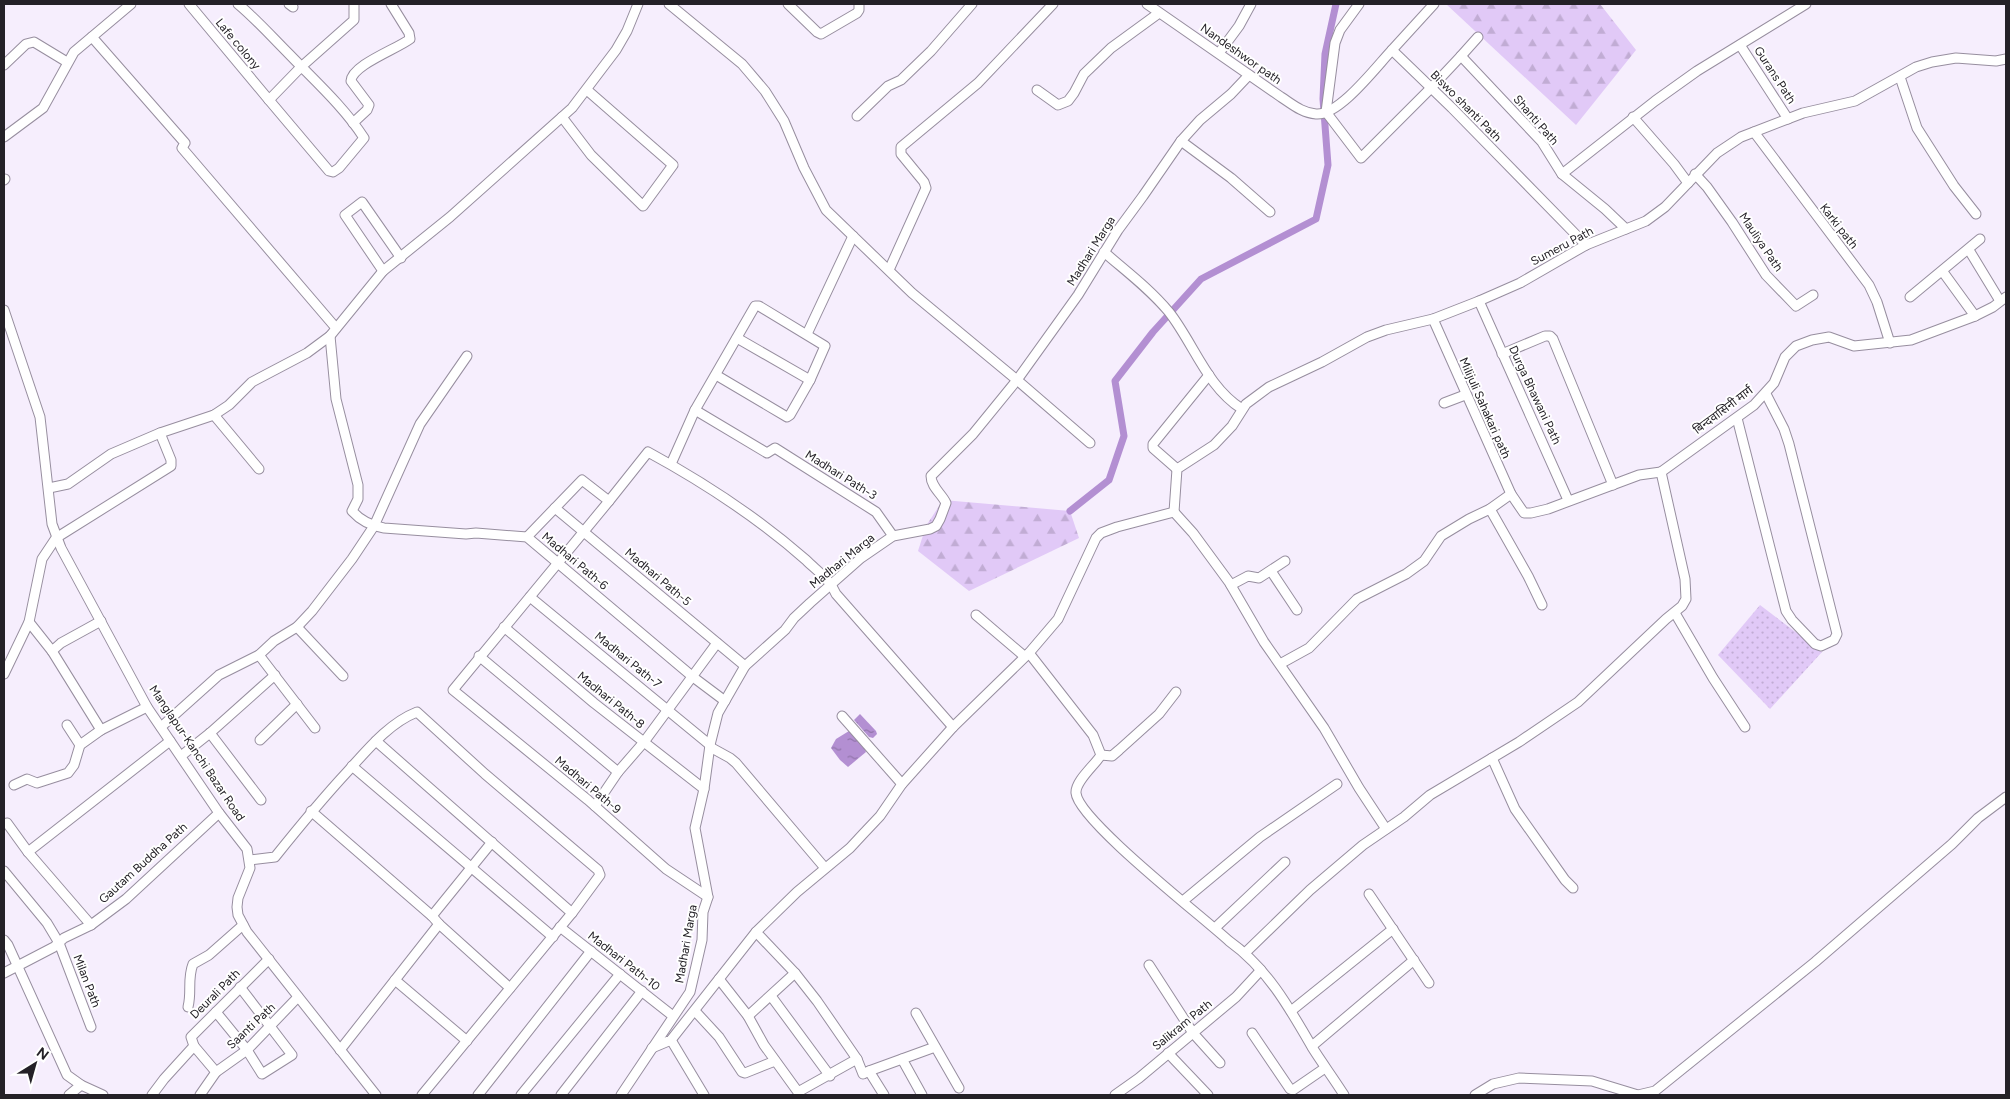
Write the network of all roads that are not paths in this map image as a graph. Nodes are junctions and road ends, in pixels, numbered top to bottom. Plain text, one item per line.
1 (131, 4) edge
2 (189, 4) edge
3 (354, 4) edge
4 (391, 4) edge
5 (638, 4) edge
6 (669, 4) edge
7 (788, 4) edge
8 (859, 4) edge
9 (972, 4) edge
10 (1053, 4) edge
11 (1147, 4) edge
12 (1251, 4) edge
13 (1359, 4) edge
14 (1434, 4) edge
15 (1806, 4) edge
16 (241, 5) edge
17 (1159, 13) junction
18 (92, 36) junction
19 (1478, 37) dead end
20 (1740, 45) junction
21 (1392, 50) junction
22 (1219, 53) junction
23 (1461, 56) junction
24 (2006, 59) edge
25 (67, 62) junction
26 (4, 65) edge
27 (301, 67) junction
28 (1249, 75) junction
29 (1900, 77) junction
30 (1431, 88) junction
31 (588, 90) junction
32 (1037, 90) dead end
33 (269, 100) junction
34 (1326, 112) junction
35 (857, 116) dead end
36 (562, 117) junction
37 (1633, 117) junction
38 (1788, 119) junction
39 (353, 123) junction
40 (1754, 132) junction
41 (4, 137) edge
42 (1181, 141) junction
43 (1562, 174) junction
44 (1695, 174) junction
45 (1688, 183) junction
46 (1270, 212) dead end
47 (1976, 214) dead end
48 (1626, 229) junction
49 (853, 236) junction
50 (1980, 239) dead end
51 (1586, 245) junction
52 (1969, 250) junction
53 (1104, 252) junction
54 (401, 258) junction
55 (889, 270) junction
56 (386, 272) junction
57 (1942, 272) junction
58 (1814, 295) dead end
59 (1910, 297) dead end
60 (2003, 299) edge
61 (1479, 301) junction
62 (4, 310) edge
63 (1975, 316) junction
64 (1433, 319) junction
65 (336, 328) junction
66 (807, 334) junction
67 (330, 336) junction
68 (737, 338) junction
69 (1890, 343) junction
70 (1502, 354) junction
71 (466, 356) dead end
72 (716, 375) junction
73 (1209, 375) junction
74 (810, 380) junction
75 (1017, 380) junction
76 (1766, 394) junction
77 (1465, 395) junction
78 (1444, 403) dead end
79 (1242, 409) junction
80 (695, 410) junction
81 (214, 415) junction
82 (1737, 418) junction
83 (160, 433) junction
84 (1090, 443) dead end
85 (671, 464) junction
86 (259, 470) dead end
87 (1177, 470) junction
88 (1661, 472) junction
89 (1613, 485) junction
90 (49, 488) junction
91 (1510, 494) junction
92 (1568, 500) junction
93 (609, 501) junction
94 (555, 508) junction
95 (1490, 509) junction
96 (1174, 512) junction
97 (374, 526) junction
98 (583, 531) junction
99 (893, 536) junction
100 (526, 537) junction
101 (56, 538) junction
102 (558, 562) junction
103 (1285, 562) dead end
104 (1271, 571) junction
105 (831, 584) junction
106 (1231, 586) junction
107 (530, 596) junction
108 (1542, 605) dead end
109 (1297, 610) dead end
110 (1674, 613) junction
111 (976, 616) dead end
112 (101, 621) junction
113 (29, 622) junction
114 (297, 627) junction
115 (504, 627) junction
116 (717, 643) junction
117 (52, 651) junction
118 (1026, 654) junction
119 (259, 655) junction
120 (479, 656) junction
121 (1280, 664) junction
122 (745, 666) junction
123 (4, 674) edge
124 (275, 675) junction
125 (343, 676) dead end
126 (693, 677) junction
127 (1176, 692) dead end
128 (725, 701) junction
129 (297, 704) junction
130 (147, 707) junction
131 (668, 709) junction
132 (842, 716) dead end
133 (67, 725) dead end
134 (161, 727) junction
135 (953, 727) junction
136 (1745, 727) dead end
137 (315, 728) dead end
138 (101, 730) junction
139 (210, 734) junction
140 (260, 740) dead end
141 (376, 740) junction
142 (170, 741) junction
143 (644, 742) junction
144 (80, 744) junction
145 (710, 746) junction
146 (1101, 755) junction
147 (181, 756) junction
148 (1492, 758) junction
149 (352, 766) junction
150 (618, 772) junction
151 (902, 784) junction
152 (1337, 784) dead end
153 (14, 786) dead end
154 (704, 789) junction
155 (2006, 797) edge
156 (261, 800) dead end
157 (595, 806) junction
158 (311, 811) junction
159 (219, 813) junction
160 (7, 823) dead end
161 (1386, 829) junction
162 (492, 842) junction
163 (28, 852) junction
164 (250, 860) junction
165 (1285, 862) dead end
166 (825, 868) junction
167 (472, 869) junction
168 (4, 871) edge
169 (1573, 888) dead end
170 (1369, 894) dead end
171 (708, 898) junction
172 (1183, 901) junction
173 (572, 913) junction
174 (432, 916) junction
175 (439, 924) junction
176 (91, 925) junction
177 (243, 925) junction
178 (560, 927) junction
179 (1215, 928) junction
180 (1393, 929) junction
181 (756, 932) junction
182 (552, 936) junction
183 (4, 940) edge
184 (59, 944) junction
185 (591, 951) junction
186 (1245, 953) junction
187 (269, 959) junction
188 (1414, 960) junction
189 (1149, 965) dead end
190 (18, 966) junction
191 (1261, 970) junction
192 (4, 973) edge
193 (795, 973) junction
194 (620, 974) junction
195 (719, 979) junction
196 (395, 980) junction
197 (1429, 983) dead end
198 (240, 987) junction
199 (510, 988) junction
200 (642, 992) junction
201 (771, 996) junction
202 (298, 997) junction
203 (188, 1007) dead end
204 (695, 1011) junction
205 (1292, 1011) junction
206 (216, 1012) junction
207 (916, 1014) dead end
208 (673, 1016) junction
209 (748, 1016) junction
210 (270, 1027) junction
211 (91, 1028) dead end
212 (1193, 1033) junction
213 (1252, 1033) dead end
214 (671, 1040) junction
215 (466, 1041) junction
216 (194, 1046) junction
217 (1312, 1046) junction
218 (936, 1047) junction
219 (651, 1049) junction
220 (247, 1050) junction
221 (340, 1050) junction
222 (1168, 1052) junction
223 (857, 1059) junction
224 (902, 1059) junction
225 (775, 1061) junction
226 (1220, 1063) dead end
227 (1325, 1068) junction
228 (870, 1071) junction
229 (216, 1072) junction
230 (830, 1076) junction
231 (81, 1086) junction
232 (959, 1088) dead end
233 (1294, 1093) edge
234 (794, 1094) edge
235 (69, 1095) edge
236 (103, 1095) edge
237 (152, 1095) edge
238 (200, 1095) edge
239 (376, 1095) edge
240 (422, 1095) edge
241 (478, 1095) edge
242 (521, 1095) edge
243 (560, 1095) edge
244 (621, 1095) edge
245 (704, 1095) edge
246 (884, 1095) edge
247 (922, 1095) edge
248 (1115, 1095) edge
249 (1208, 1095) edge
250 (1344, 1095) edge
251 (1475, 1095) edge

1 - 18 street
2 - 33 street, Lafe colony
3 - 27 street
4 - 39 street
5 - 31 street
6 - 49 street
7 - 8 street
9 - 35 street
10 - 55 street
11 - 17 street, Nandeshwor path
12 - 22 street
13 - 34 street
14 - 21 street
15 - 20 street
16 - 27 street
17 - 22 street, Nandeshwor path
17 - 32 street
18 - 25 street
18 - 65 street
19 - 23 street
20 - 37 street
20 - 38 street, Gurans Path
21 - 30 street, Biswo shanti Path
21 - 34 street
22 - 28 street, Nandeshwor path
23 - 30 street
23 - 43 street, Shanti Path
24 - 29 street, Sumeru Path
25 - 26 street
25 - 41 street
27 - 33 street
27 - 39 street
28 - 34 street, Nandeshwor path
28 - 42 street, Madhari Marga
29 - 38 street, Sumeru Path
29 - 47 street
30 - 34 street
30 - 51 street, Biswo shanti Path
31 - 36 street
31 - 36 street
33 - 39 street, Lafe colony
36 - 54 street
37 - 43 street
37 - 45 street
38 - 40 street, Sumeru Path
40 - 44 street, Sumeru Path
40 - 69 street, Karki path
42 - 46 street
42 - 53 street, Madhari Marga
43 - 48 street, Shanti Path
44 - 45 street, Sumeru Path
44 - 58 street, Mauliya Path
45 - 48 street, Sumeru Path
48 - 51 street, Sumeru Path
49 - 55 street
49 - 66 street
50 - 52 street
51 - 61 street, Sumeru Path
52 - 57 street
52 - 60 street
53 - 73 street
53 - 75 street, Madhari Marga
54 - 56 street
54 - 56 street
55 - 75 street
56 - 65 street
57 - 59 street
57 - 63 street
60 - 63 street, बिन्दवासिनी मार्ग
61 - 64 street, Sumeru Path
61 - 70 street, Durga Bhawani Path
62 - 90 street, Manglapur-Kanchi Bazar Road
63 - 69 street, बिन्दवासिनी मार्ग
64 - 77 street, Milijuli Sahakari path
64 - 79 street, Sumeru Path
65 - 67 street
66 - 68 street
66 - 74 street
67 - 81 street
67 - 97 street
68 - 72 street
68 - 74 street
69 - 76 street, बिन्दवासिनी मार्ग
70 - 89 street
70 - 92 street, Durga Bhawani Path
71 - 97 street
72 - 74 street
72 - 80 street
73 - 79 street
73 - 87 street
75 - 84 street
75 - 99 street, Madhari Marga
76 - 82 street, बिन्दवासिनी मार्ग
76 - 82 street
77 - 78 street
77 - 91 street, Milijuli Sahakari path
79 - 87 street, Sumeru Path
80 - 85 street
80 - 99 street, Madhari Path-3
81 - 83 street
81 - 86 street
82 - 88 street, बिन्दवासिनी मार्ग
83 - 90 street
83 - 101 street
85 - 93 street
85 - 105 street
87 - 96 street
88 - 89 street
88 - 110 street
89 - 92 street
90 - 101 street, Manglapur-Kanchi Bazar Road
91 - 92 street, Milijuli Sahakari path
91 - 95 street
93 - 94 street
93 - 98 street
94 - 98 street, Madhari Path-5
94 - 100 street
95 - 108 street
95 - 121 street
96 - 106 street
96 - 118 street
97 - 100 street, Madhari Path-6
97 - 114 street
98 - 102 street
98 - 116 street, Madhari Path-5
99 - 105 street, Madhari Marga
100 - 102 street, Madhari Path-6
101 - 112 street, Manglapur-Kanchi Bazar Road
101 - 113 street
102 - 107 street
102 - 126 street, Madhari Path-6
103 - 104 street
104 - 106 street
104 - 109 street
105 - 122 street, Madhari Marga
105 - 135 street
106 - 121 street
107 - 115 street
107 - 131 street, Madhari Path-7
110 - 136 street
110 - 148 street
111 - 118 street
112 - 117 street
112 - 130 street, Manglapur-Kanchi Bazar Road
113 - 117 street
113 - 123 street
114 - 119 street
114 - 125 street
115 - 120 street
115 - 143 street, Madhari Path-8
116 - 122 street, Madhari Path-5
116 - 126 street
117 - 138 street
118 - 135 street
118 - 146 street
119 - 124 street
119 - 134 street
120 - 150 street
120 - 157 street, Madhari Path-9
121 - 161 street
122 - 128 street, Madhari Marga
124 - 129 street
124 - 139 street
126 - 128 street, Madhari Path-6
126 - 131 street
127 - 146 street
128 - 145 street, Madhari Marga
129 - 137 street
129 - 140 street
130 - 134 street, Manglapur-Kanchi Bazar Road
130 - 138 street
131 - 143 street
131 - 145 street, Madhari Path-7
132 - 151 street
133 - 144 street
134 - 142 street, Manglapur-Kanchi Bazar Road
135 - 151 street
138 - 144 street
139 - 147 street
139 - 156 street
141 - 149 street
141 - 162 street
141 - 173 street
142 - 147 street, Manglapur-Kanchi Bazar Road
142 - 163 street
143 - 150 street
143 - 154 street, Madhari Path-8
144 - 153 street
145 - 154 street, Madhari Marga
145 - 166 street, Madhari Path-7
146 - 172 street
147 - 159 street, Manglapur-Kanchi Bazar Road
148 - 161 street
148 - 169 street
149 - 158 street
149 - 167 street
150 - 157 street
151 - 166 street
152 - 172 street
154 - 171 street, Madhari Marga
155 - 251 street
157 - 171 street, Madhari Path-9
158 - 164 street
158 - 174 street
159 - 164 street, Manglapur-Kanchi Bazar Road
159 - 176 street, Gautam Buddha Path
160 - 163 street
161 - 186 street
162 - 167 street
162 - 173 street
163 - 176 street
164 - 177 street
165 - 179 street
166 - 181 street
167 - 174 street
167 - 182 street
168 - 184 street, Milan Path
170 - 180 street
171 - 208 street, Madhari Marga
172 - 179 street
173 - 178 street
174 - 175 street
175 - 196 street
175 - 199 street
176 - 184 street, Gautam Buddha Path
177 - 187 street
177 - 203 street
178 - 182 street
178 - 185 street, Madhari Path-10
179 - 186 street
180 - 188 street
180 - 205 street
181 - 193 street
181 - 195 street
182 - 199 street
183 - 190 street
184 - 190 street, Gautam Buddha Path
184 - 211 street, Milan Path
185 - 194 street, Madhari Path-10
185 - 241 street
186 - 191 street
187 - 198 street, Deurali Path
187 - 202 street
188 - 197 street
188 - 217 street
189 - 212 street
190 - 192 street, Gautam Buddha Path
190 - 231 street
191 - 205 street
191 - 212 street, Salikram Path
193 - 201 street
193 - 223 street
194 - 200 street, Madhari Path-10
194 - 242 street
195 - 204 street
195 - 209 street
196 - 215 street
196 - 221 street
198 - 206 street, Deurali Path
198 - 210 street
199 - 215 street
200 - 208 street, Madhari Path-10
200 - 243 street
201 - 209 street
201 - 230 street
202 - 210 street, Saanti Path
202 - 221 street
204 - 214 street
204 - 225 street
205 - 217 street
206 - 216 street, Deurali Path
206 - 220 street
207 - 218 street
208 - 219 street, Madhari Marga
209 - 225 street
210 - 220 street, Saanti Path
210 - 220 street
212 - 222 street, Salikram Path
212 - 226 street
213 - 233 street
214 - 219 street
214 - 245 street
215 - 240 street
216 - 229 street
216 - 237 street, Deurali Path
217 - 227 street
218 - 224 street
218 - 232 street
219 - 244 street, Madhari Marga
220 - 229 street, Saanti Path
221 - 239 street
222 - 248 street, Salikram Path
222 - 249 street
223 - 228 street
223 - 230 street
224 - 228 street
224 - 247 street
225 - 234 street
227 - 233 street
227 - 250 street
228 - 246 street
229 - 238 street, Saanti Path
230 - 234 street
231 - 235 street
231 - 236 street

